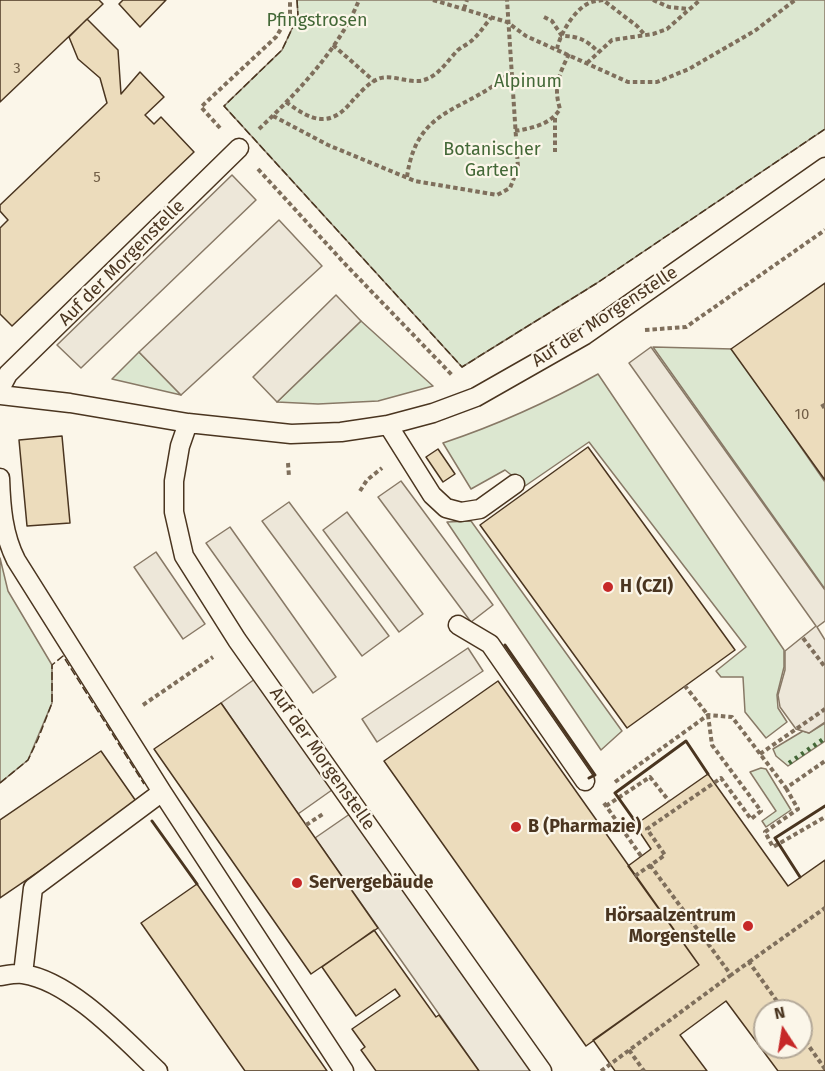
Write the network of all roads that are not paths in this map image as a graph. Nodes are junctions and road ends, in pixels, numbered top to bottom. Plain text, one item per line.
1 (239, 148) road end
2 (825, 167) edge
3 (0, 389) edge
4 (0, 395) edge
5 (188, 423) junction
6 (388, 425) junction
7 (0, 478) edge
8 (515, 484) dead end
9 (458, 625) dead end
10 (585, 781) dead end
11 (162, 792) junction
12 (23, 974) junction
13 (0, 976) edge
14 (158, 1071) edge
15 (344, 1071) edge
16 (542, 1071) edge

1 - 3 lane, Auf der Morgenstelle
2 - 6 lane, Auf der Morgenstelle
4 - 5 lane, Auf der Morgenstelle
5 - 6 lane, Auf der Morgenstelle
5 - 16 lane, Auf der Morgenstelle
6 - 8 lane
7 - 11 lane
9 - 10 lane
11 - 12 lane
11 - 15 lane
12 - 13 lane
12 - 14 lane

